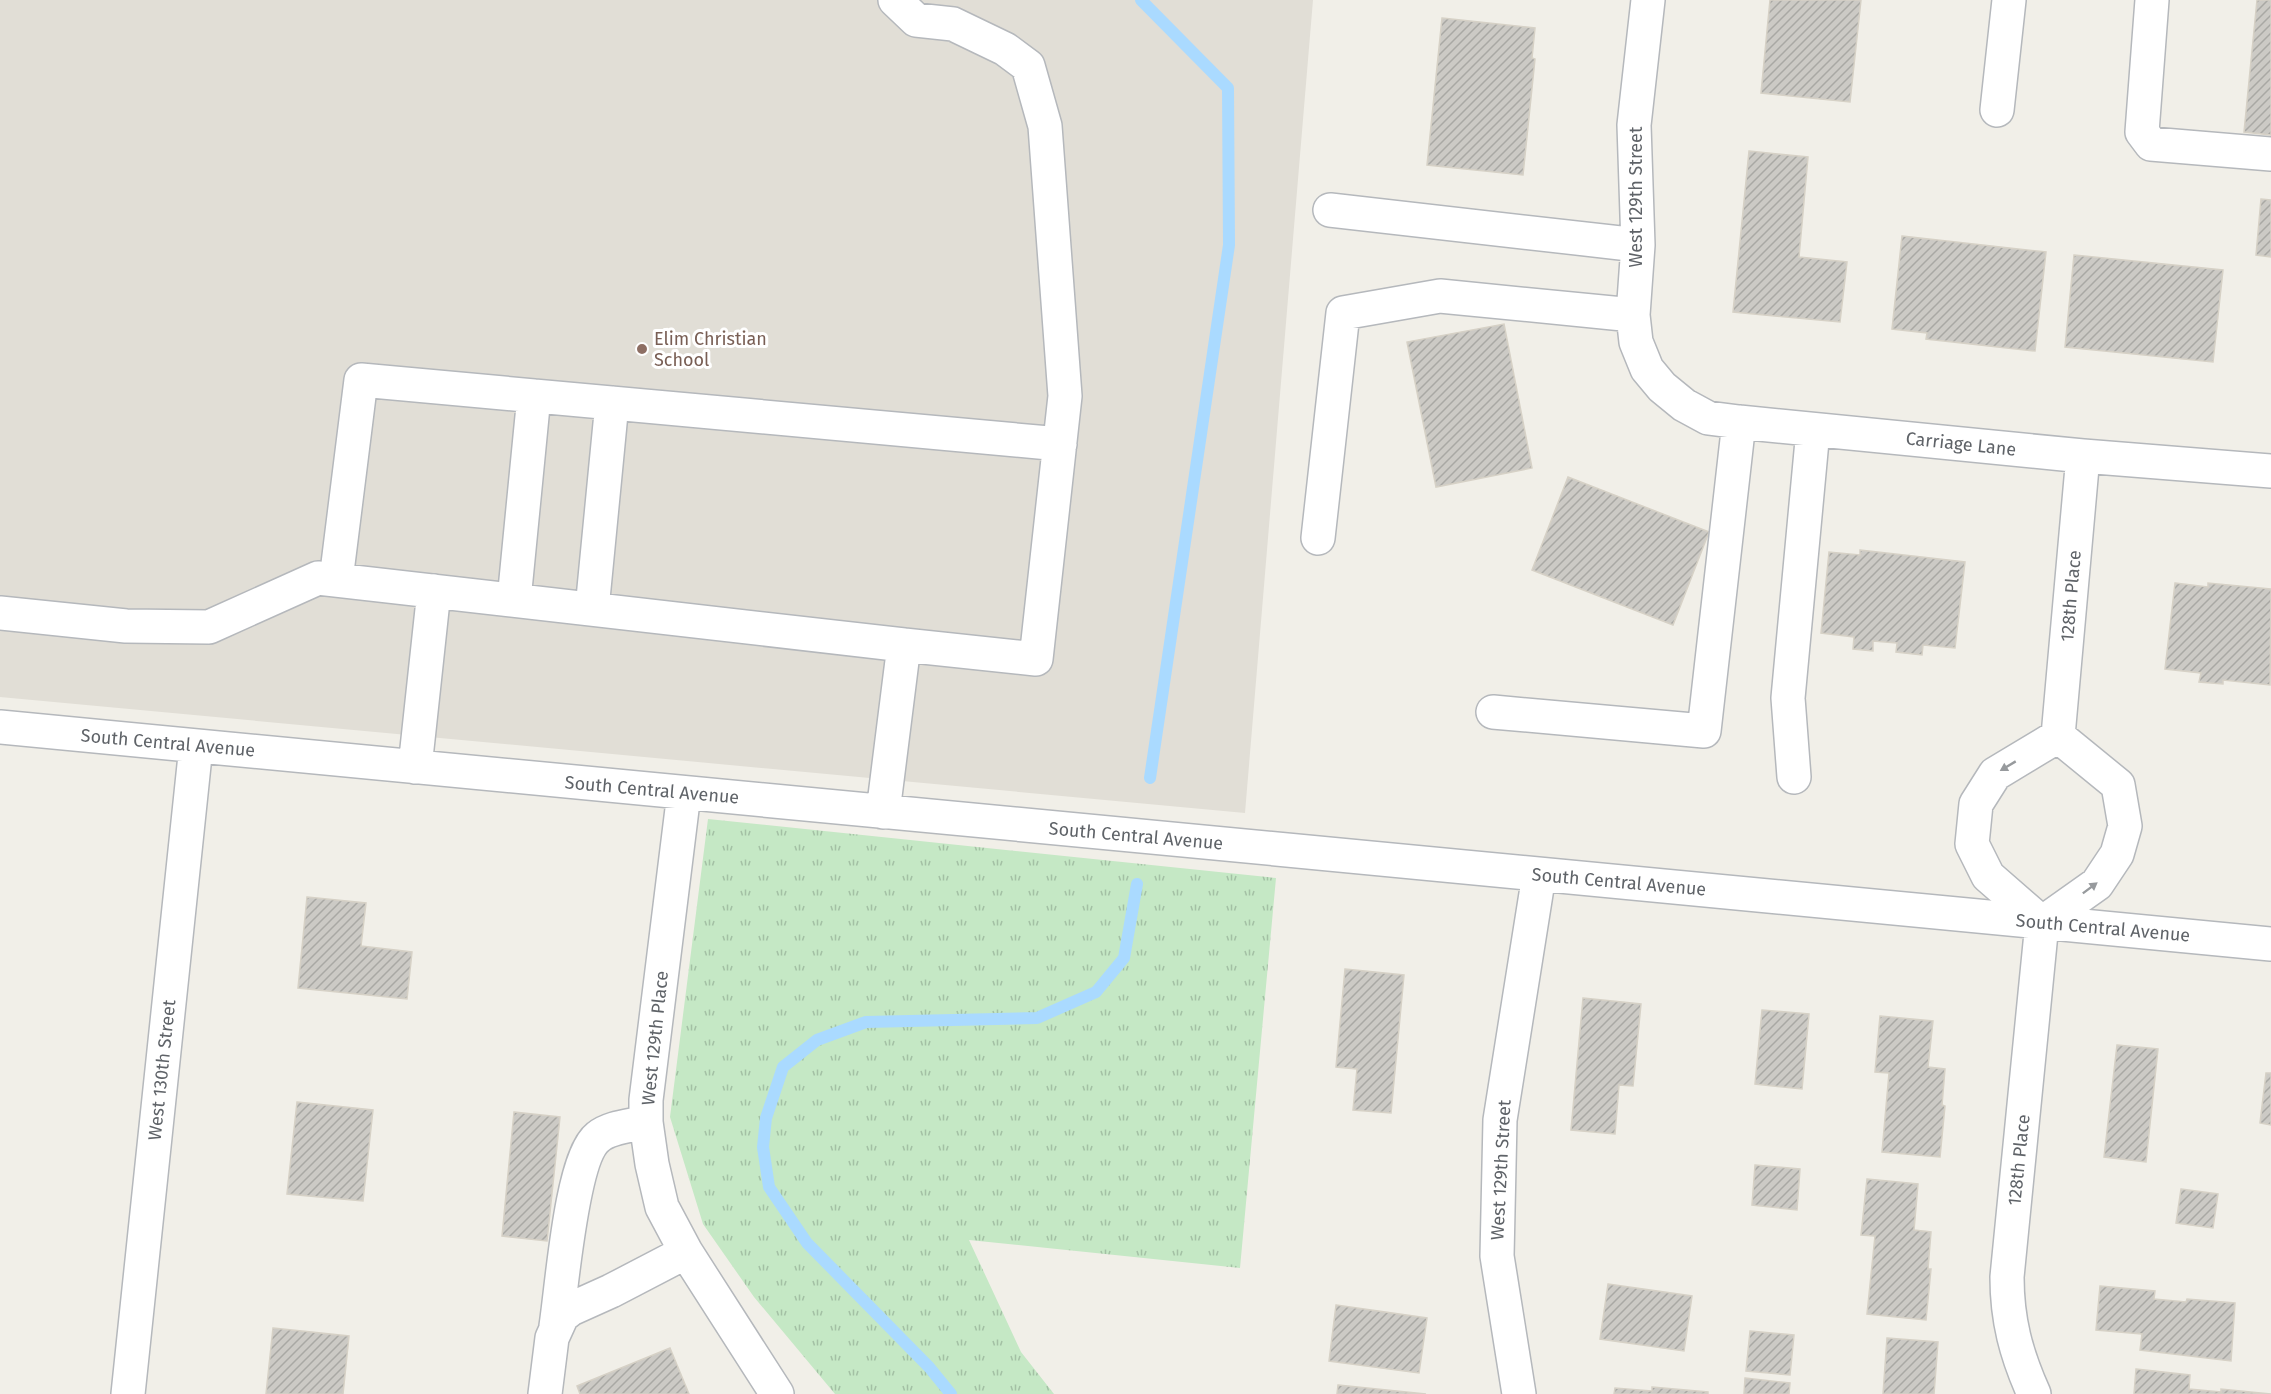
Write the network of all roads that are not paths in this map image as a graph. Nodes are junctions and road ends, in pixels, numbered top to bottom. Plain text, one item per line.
1 (895, 0) edge
2 (1648, 0) edge
3 (2009, 0) edge
4 (2152, 0) edge
5 (1997, 110) dead end
6 (2271, 154) edge
7 (1330, 210) dead end
8 (1638, 245) junction
9 (1633, 315) junction
10 (1662, 387) joint
11 (534, 396) junction
12 (612, 403) junction
13 (1739, 422) junction
14 (1813, 430) junction
15 (1060, 444) junction
16 (2083, 456) junction
17 (2271, 471) edge
18 (1318, 538) dead end
19 (336, 580) junction
20 (434, 591) junction
21 (514, 600) junction
22 (592, 609) junction
23 (0, 613) edge
24 (904, 645) junction
25 (1493, 712) dead end
26 (0, 727) edge
27 (2058, 736) junction
28 (196, 746) junction
29 (415, 767) junction
30 (1794, 777) dead end
31 (684, 793) junction
32 (883, 812) junction
33 (1539, 875) junction
34 (2042, 923) junction
35 (2271, 945) edge
36 (646, 1122) junction
37 (686, 1252) junction
38 (556, 1326) junction
39 (128, 1394) edge
40 (545, 1394) edge
41 (777, 1394) edge
42 (1519, 1394) edge
43 (2034, 1394) edge

1 - 15 street
2 - 8 street, West 129th Street
3 - 5 street
4 - 6 street
7 - 8 street
8 - 9 street, West 129th Street
9 - 10 street, West 129th Street
9 - 18 street
10 - 13 street, Carriage Lane
11 - 12 street
11 - 19 street
11 - 21 street
12 - 15 street
12 - 22 street
13 - 14 street, Carriage Lane
13 - 25 street
14 - 16 street, Carriage Lane
14 - 30 street
15 - 24 street
16 - 17 street, Carriage Lane
16 - 27 street, 128th Place
19 - 20 street
19 - 23 street
20 - 21 street
20 - 29 street
21 - 22 street
22 - 24 street
24 - 32 street
26 - 28 street, South Central Avenue
34 -> 27 street
27 -> 34 street
28 - 29 street, South Central Avenue
28 - 39 street, West 130th Street
29 - 31 street, South Central Avenue
31 - 32 street, South Central Avenue
31 - 36 street, West 129th Place
32 - 33 street, South Central Avenue
33 - 34 street, South Central Avenue
33 - 42 street, West 129th Street
34 - 35 street, South Central Avenue
34 - 43 street, 128th Place
36 - 37 street, West 129th Place
36 - 38 street
37 - 38 street
37 - 41 street, West 129th Place
38 - 40 street

